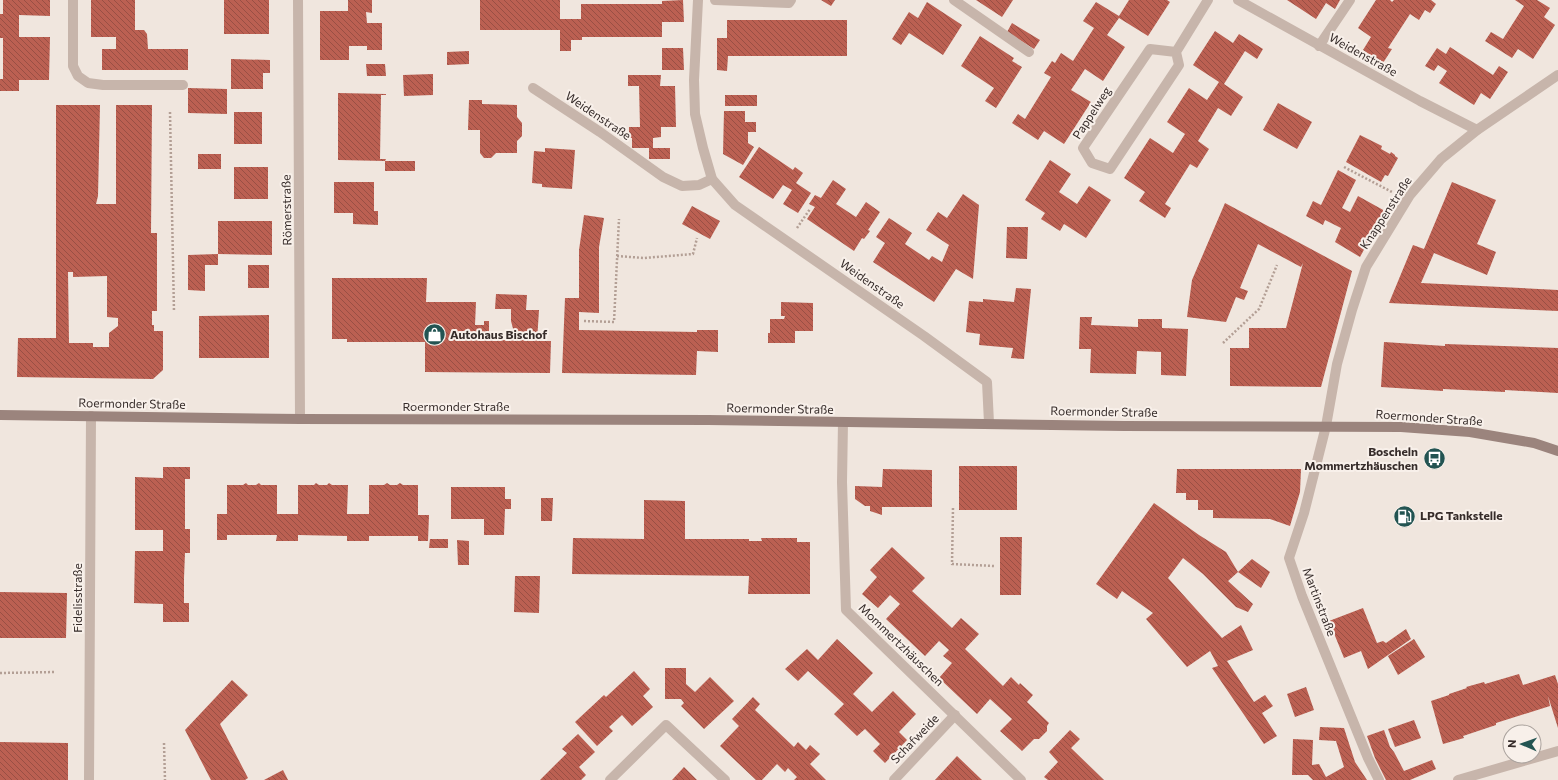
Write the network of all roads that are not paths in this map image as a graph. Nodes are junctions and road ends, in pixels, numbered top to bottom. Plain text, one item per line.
1 (73, 0) edge
2 (298, 0) edge
3 (698, 0) edge
4 (715, 0) edge
5 (791, 0) edge
6 (954, 0) edge
7 (1208, 0) edge
8 (1238, 0) edge
9 (1350, 0) edge
10 (1319, 46) junction
11 (1029, 52) dead end
12 (1176, 52) junction
13 (1558, 75) edge
14 (183, 85) dead end
15 (533, 88) dead end
16 (1477, 130) junction
17 (712, 179) junction
18 (0, 415) edge
19 (91, 416) junction
20 (300, 419) junction
21 (843, 422) junction
22 (989, 423) junction
23 (1326, 426) junction
24 (1558, 450) edge
25 (956, 715) junction
26 (1558, 751) edge
27 (89, 780) edge
28 (610, 780) edge
29 (726, 780) edge
30 (894, 780) edge
31 (1021, 780) edge
32 (1379, 780) edge
33 (1458, 780) edge

1 - 14 street
2 - 20 street, Römerstraße
3 - 17 street, Weidenstraße
4 - 5 street
6 - 11 street
7 - 12 street, Pappelweg
8 - 10 street, Weidenstraße
9 - 10 street
10 - 16 street, Weidenstraße
12 - 12 street, Pappelweg
13 - 16 street, Knappenstraße
15 - 17 street, Weidenstraße
16 - 23 street, Knappenstraße
17 - 22 street, Weidenstraße
18 - 19 main road, Roermonder Straße
19 - 20 main road, Roermonder Straße
19 - 27 street, Fidelisstraße
20 - 21 main road, Roermonder Straße
21 - 22 main road, Roermonder Straße
21 - 25 street, Mommertzhäuschen
22 - 23 main road, Roermonder Straße
23 - 24 main road, Roermonder Straße
23 - 32 street, Martinstraße
25 - 30 street, Schafweide
25 - 31 street, Mommertzhäuschen
26 - 33 street
28 - 29 street

